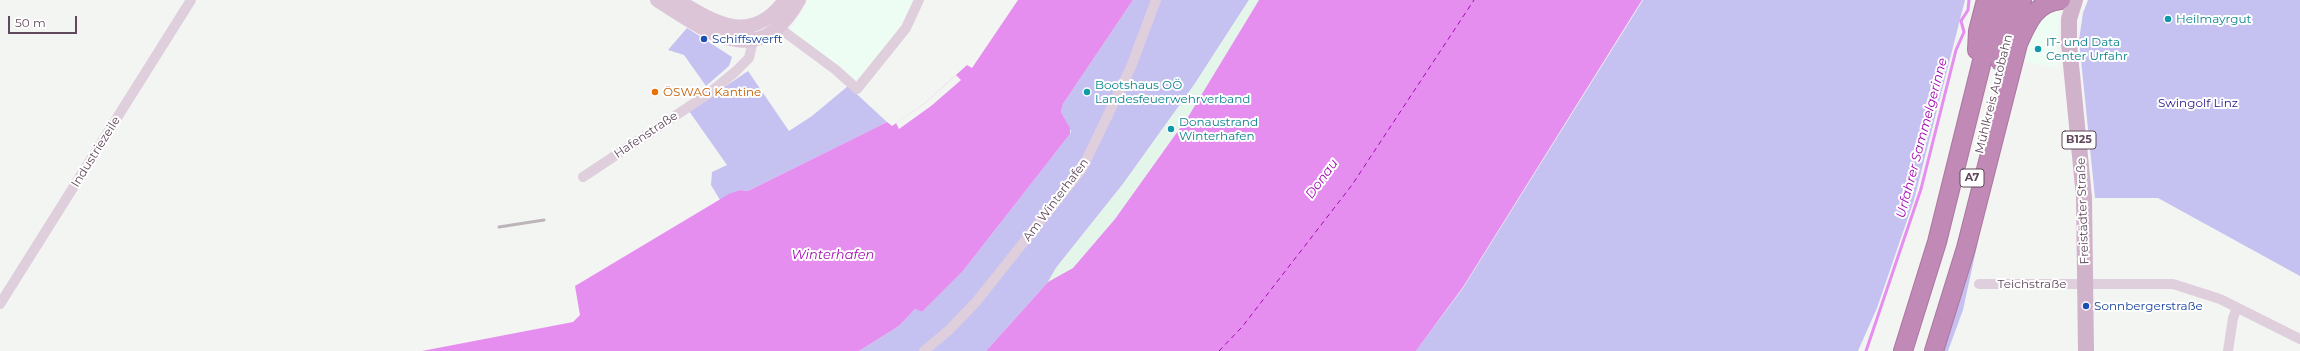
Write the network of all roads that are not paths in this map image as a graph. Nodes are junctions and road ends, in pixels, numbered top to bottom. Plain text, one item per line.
1 (191, 0) edge
2 (657, 0) edge
3 (677, 0) edge
4 (785, 0) edge
5 (799, 0) edge
6 (919, 0) edge
7 (1156, 0) edge
8 (1986, 0) edge
9 (2003, 0) edge
10 (2022, 0) edge
11 (2069, 1) edge
12 (750, 26) junction
13 (780, 26) junction
14 (752, 41) junction
15 (1975, 91) junction
16 (583, 177) dead end
17 (1979, 284) dead end
18 (2085, 284) junction
19 (0, 304) edge
20 (2237, 308) junction
21 (2300, 339) edge
22 (924, 351) edge
23 (1903, 351) edge
24 (1921, 351) edge
25 (1934, 351) edge
26 (2086, 351) edge
27 (2228, 351) edge

1 - 19 street, Industriezeile
2 - 14 main road
3 - 12 main road
4 - 12 main road
5 - 13 main road
6 - 13 street
7 - 22 street, Am Winterhafen
8 - 15 highway
9 - 15 highway, Mühlkreis Autobahn / A7
10 - 24 highway, Mühlkreis Autobahn / A7
11 - 18 main road, Freistädter Straße / B125
11 - 25 highway
12 - 14 street, Hafenstraße
13 - 14 main road
14 - 16 street, Hafenstraße
15 - 23 highway, Mühlkreis Autobahn / A7
17 - 18 street, Teichstraße
18 - 20 street
18 - 26 main road, Freistädter Straße / B125
20 - 21 street
20 - 27 street

